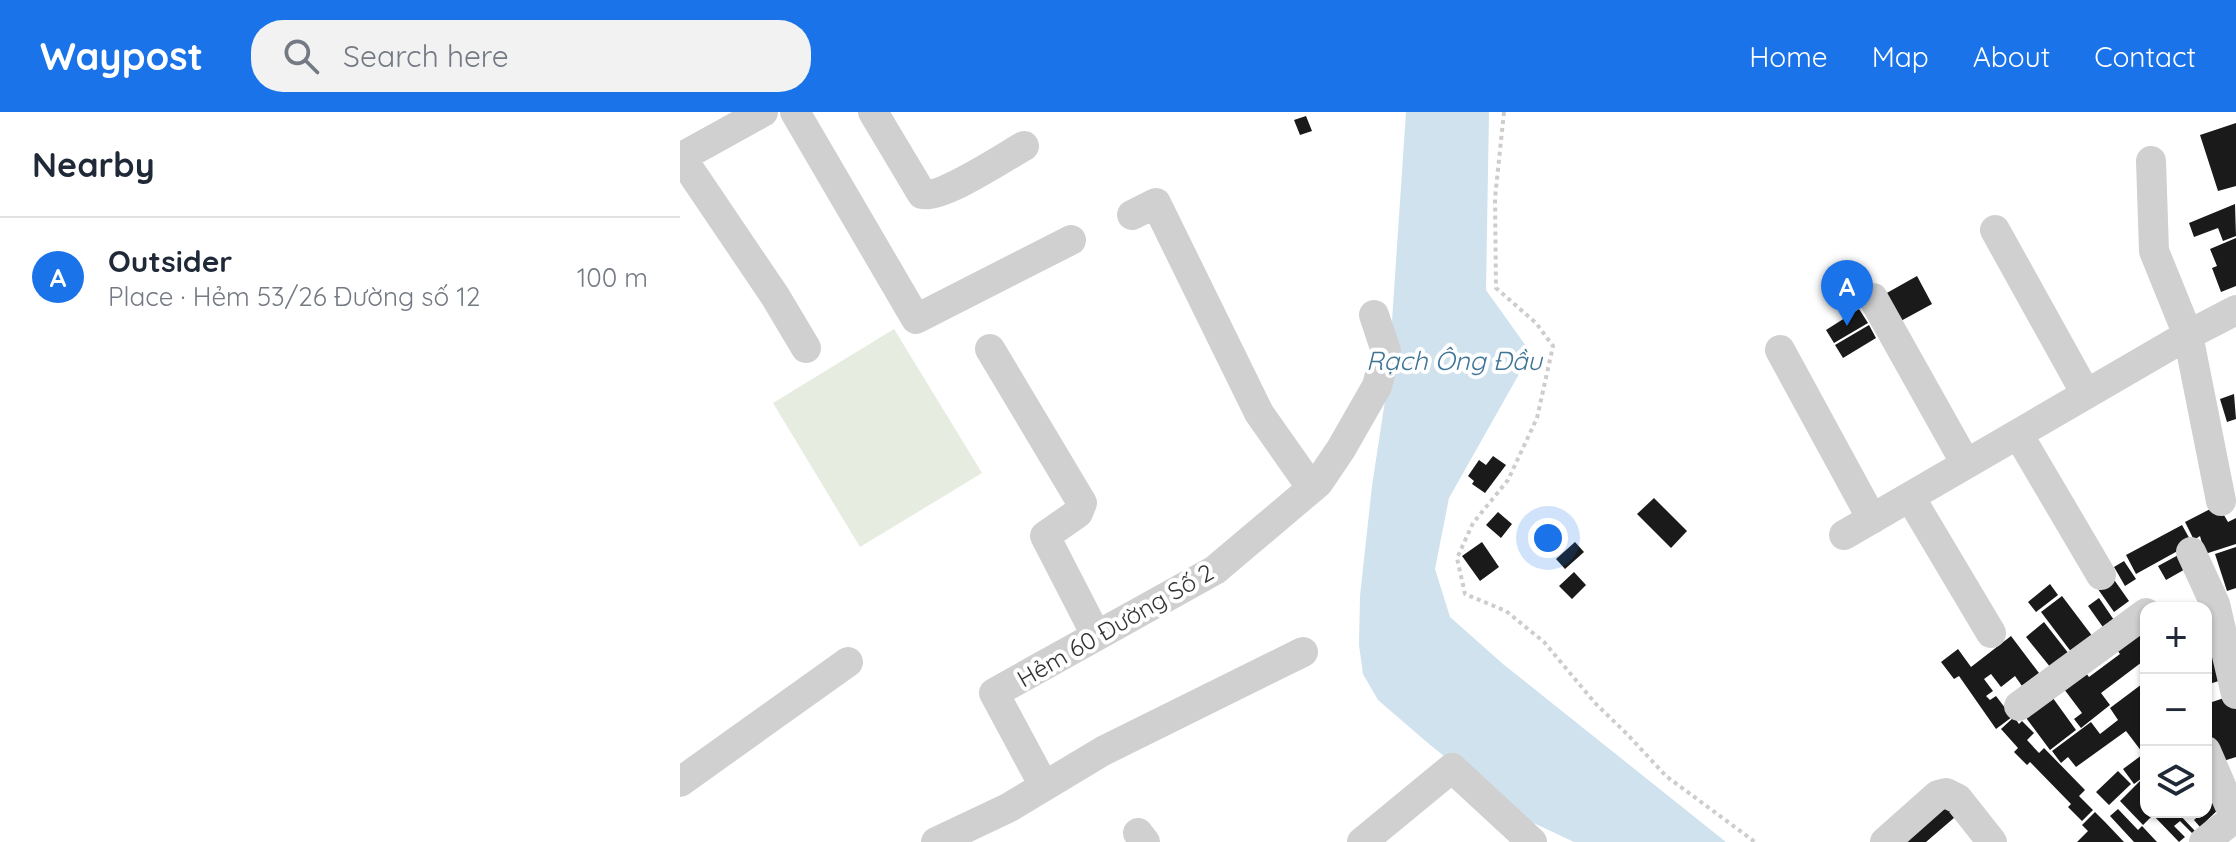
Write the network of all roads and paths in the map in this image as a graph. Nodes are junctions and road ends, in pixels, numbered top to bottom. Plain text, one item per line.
1 (795, 112) edge
2 (873, 112) edge
3 (1504, 112) edge
4 (750, 115) edge
5 (1024, 146) dead end
6 (681, 157) edge
7 (2151, 161) dead end
8 (1132, 215) dead end
9 (1995, 230) dead end
10 (1071, 240) dead end
11 (1873, 298) dead end
12 (2236, 310) edge
13 (1374, 315) dead end
14 (2188, 335) junction
15 (806, 348) dead end
16 (990, 349) dead end
17 (1780, 350) dead end
18 (2086, 394) junction
19 (2018, 434) junction
20 (1966, 464) junction
21 (1311, 487) junction
22 (1910, 497) junction
23 (2221, 501) dead end
24 (1872, 519) junction
25 (1844, 535) dead end
26 (2191, 552) dead end
27 (2101, 575) dead end
28 (2140, 617) edge
29 (1991, 633) dead end
30 (1096, 635) junction
31 (1303, 652) dead end
32 (848, 662) dead end
33 (2236, 694) edge
34 (2019, 706) dead end
35 (2212, 765) edge
36 (680, 782) edge
37 (1044, 786) junction
38 (2235, 817) edge
39 (936, 842) edge
40 (1362, 842) edge
41 (1532, 842) edge
42 (1755, 842) edge
43 (1885, 842) edge
44 (1992, 842) edge
45 (2204, 842) edge

1 - 10 street
2 - 5 street
3 - 42 path
4 - 6 street
6 - 15 street
7 - 14 street
8 - 21 street
9 - 18 street
11 - 20 street
12 - 14 street
13 - 21 street, Hẻm 60 Đường Số 2
14 - 18 street
14 - 23 street
16 - 30 street
17 - 24 street
18 - 19 street
19 - 20 street
19 - 27 street
20 - 22 street
21 - 30 street, Hẻm 60 Đường Số 2
22 - 24 street
22 - 29 street
24 - 25 street
26 - 33 street
28 - 34 street
30 - 37 street, Hẻm 60 Đường Số 2
31 - 37 street
32 - 36 street
35 - 38 street
37 - 39 street
38 - 45 street
40 - 41 street
43 - 44 street

